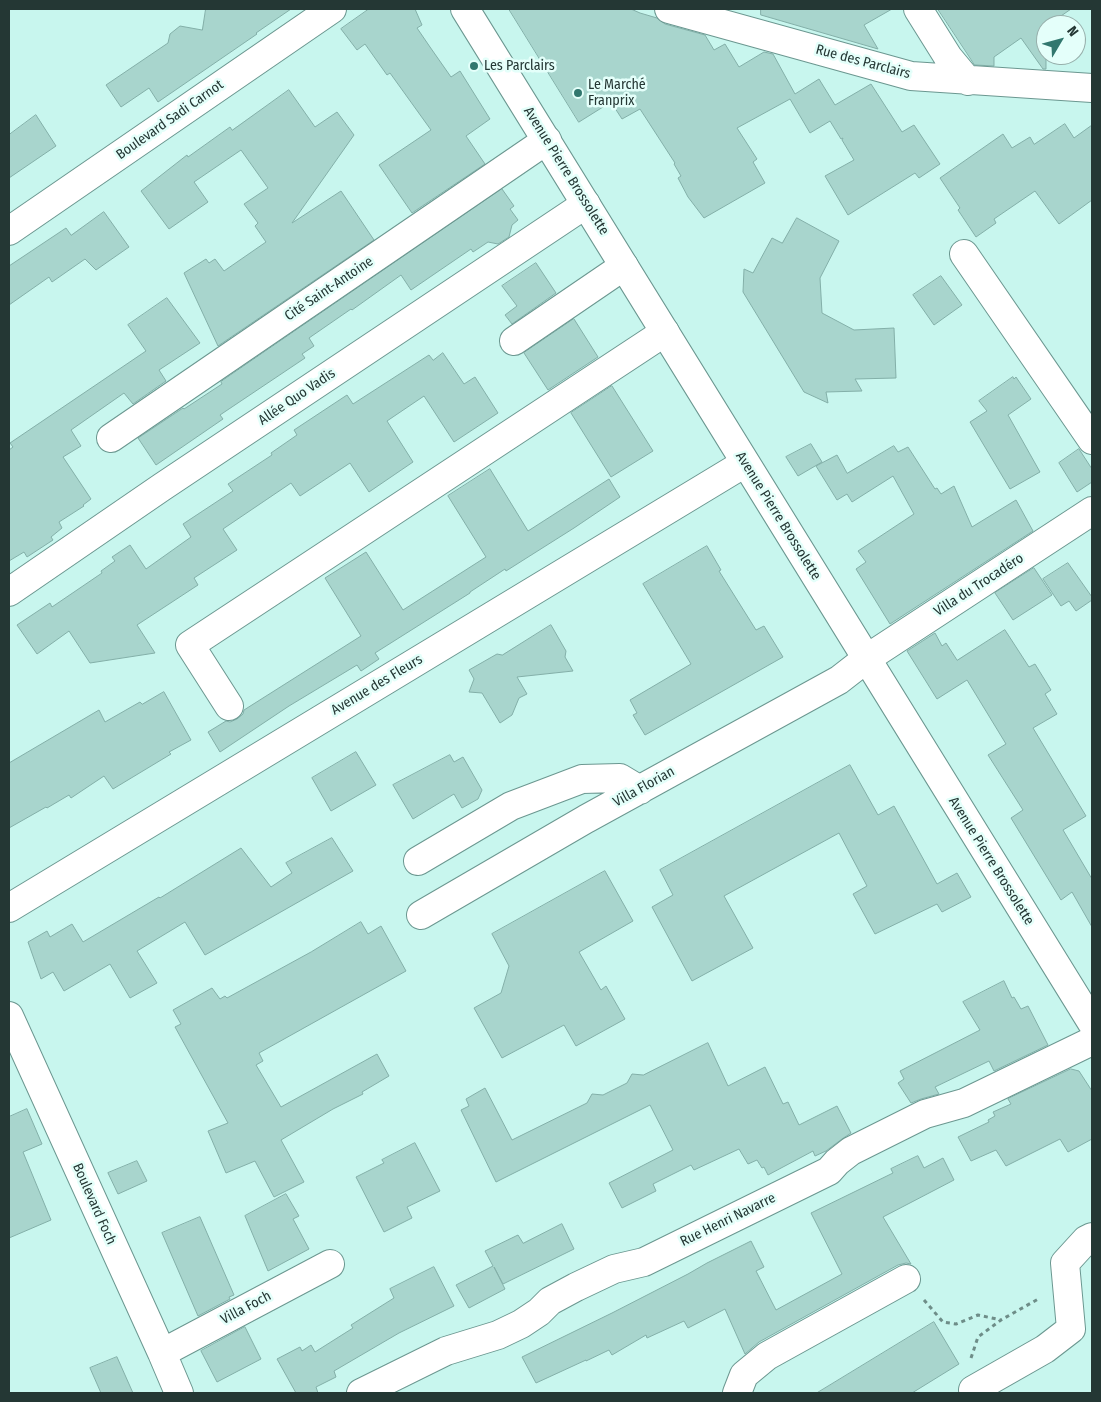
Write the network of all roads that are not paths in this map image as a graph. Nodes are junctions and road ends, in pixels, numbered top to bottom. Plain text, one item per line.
1 (332, 9) edge
2 (465, 9) edge
3 (669, 9) edge
4 (918, 9) edge
5 (968, 80) junction
6 (1092, 88) edge
7 (547, 140) junction
8 (586, 204) junction
9 (9, 232) edge
10 (964, 254) dead end
11 (624, 266) junction
12 (665, 332) junction
13 (514, 341) dead end
14 (111, 438) dead end
15 (1092, 440) edge
16 (745, 463) junction
17 (1092, 511) edge
18 (9, 592) edge
19 (866, 659) junction
20 (229, 706) dead end
21 (640, 790) junction
22 (418, 861) dead end
23 (9, 908) edge
24 (421, 915) dead end
25 (9, 1016) edge
26 (1092, 1023) edge
27 (1092, 1041) edge
28 (1092, 1237) edge
29 (330, 1264) dead end
30 (906, 1279) road end
31 (162, 1352) junction
32 (973, 1390) road end
33 (179, 1393) edge
34 (361, 1393) edge
35 (737, 1393) edge

1 - 9 street, Boulevard Sadi Carnot
2 - 7 street, Avenue Pierre Brossolette
3 - 5 street, Rue des Parclairs
4 - 5 street
5 - 6 street, Rue des Parclairs
7 - 8 street, Avenue Pierre Brossolette
7 - 14 street, Cité Saint-Antoine
8 - 11 street, Avenue Pierre Brossolette
8 - 18 street, Allée Quo Vadis
10 - 15 street
11 - 12 street, Avenue Pierre Brossolette
11 - 13 street
12 - 16 street, Avenue Pierre Brossolette
12 - 20 street
16 - 19 street, Avenue Pierre Brossolette
16 - 23 street, Avenue des Fleurs
17 - 19 street, Villa du Trocadéro
19 - 21 street, Villa Florian
19 - 26 street, Avenue Pierre Brossolette
21 - 22 street
21 - 24 street, Villa Florian
25 - 31 street, Boulevard Foch
27 - 34 street, Rue Henri Navarre
28 - 32 street
29 - 31 street, Villa Foch
30 - 35 street
31 - 33 street, Boulevard Foch

